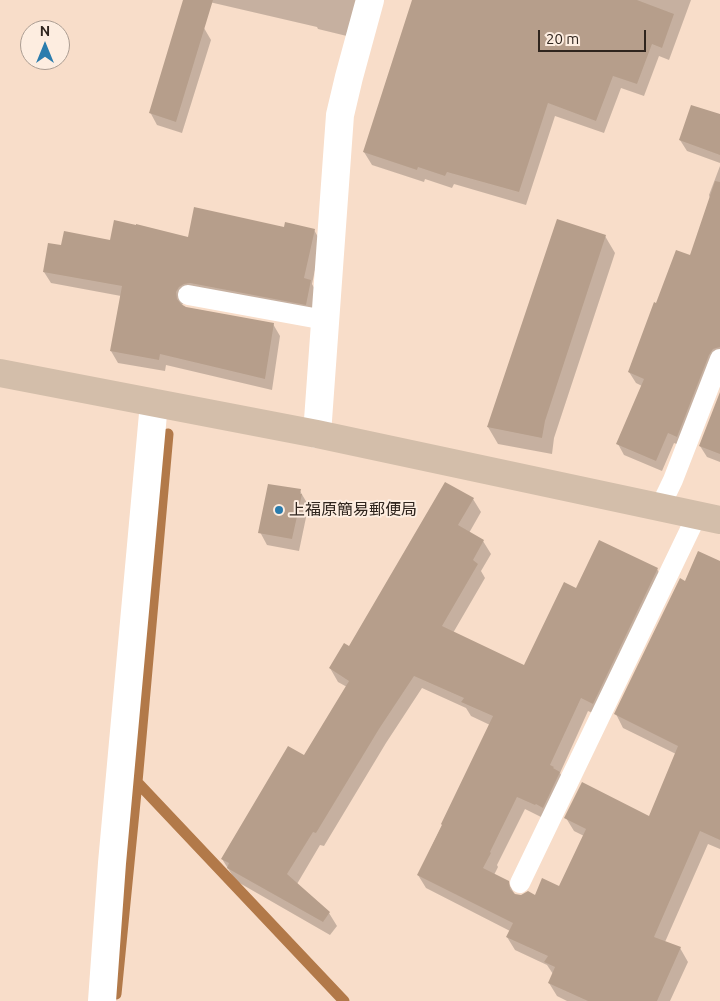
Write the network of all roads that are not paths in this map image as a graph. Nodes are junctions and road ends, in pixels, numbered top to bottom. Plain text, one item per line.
1 (370, 0) edge
2 (188, 295) dead end
3 (325, 320) junction
4 (720, 359) edge
5 (0, 373) edge
6 (154, 403) junction
7 (317, 434) junction
8 (660, 507) junction
9 (709, 518) edge
10 (520, 883) dead end
11 (102, 1001) edge

1 - 3 street
2 - 3 lane
3 - 7 street
4 - 8 lane
5 - 6 street
6 - 7 street
6 - 11 street
7 - 8 street
8 - 9 street
9 - 10 lane

